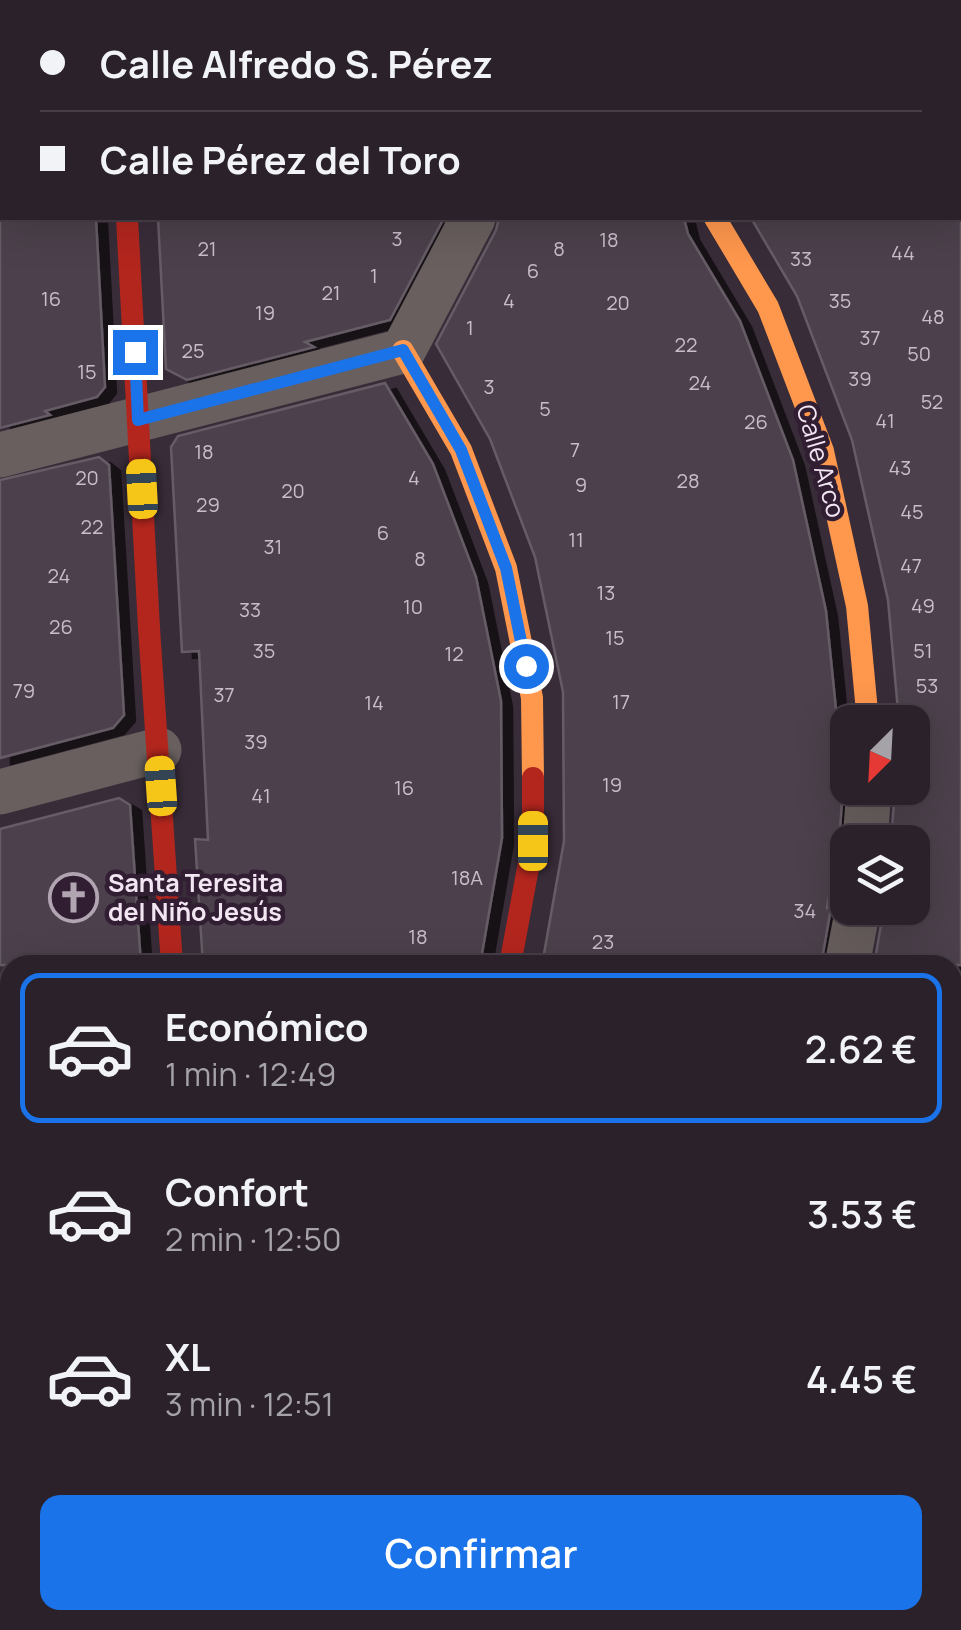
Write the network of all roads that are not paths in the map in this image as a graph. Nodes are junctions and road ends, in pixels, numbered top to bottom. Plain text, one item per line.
1 (127, 220) edge
2 (473, 220) edge
3 (716, 220) edge
4 (403, 350) junction
5 (138, 420) junction
6 (0, 455) edge
7 (866, 705) edge
8 (159, 750) junction
9 (0, 792) edge
10 (855, 925) edge
11 (171, 955) edge
12 (512, 955) edge
13 (849, 955) edge

1 - 5 street
2 - 4 street
3 - 7 street, Calle Arco
4 - 5 street
4 - 12 street
5 - 6 street
5 - 8 street
8 - 9 street
8 - 11 street
10 - 13 street

